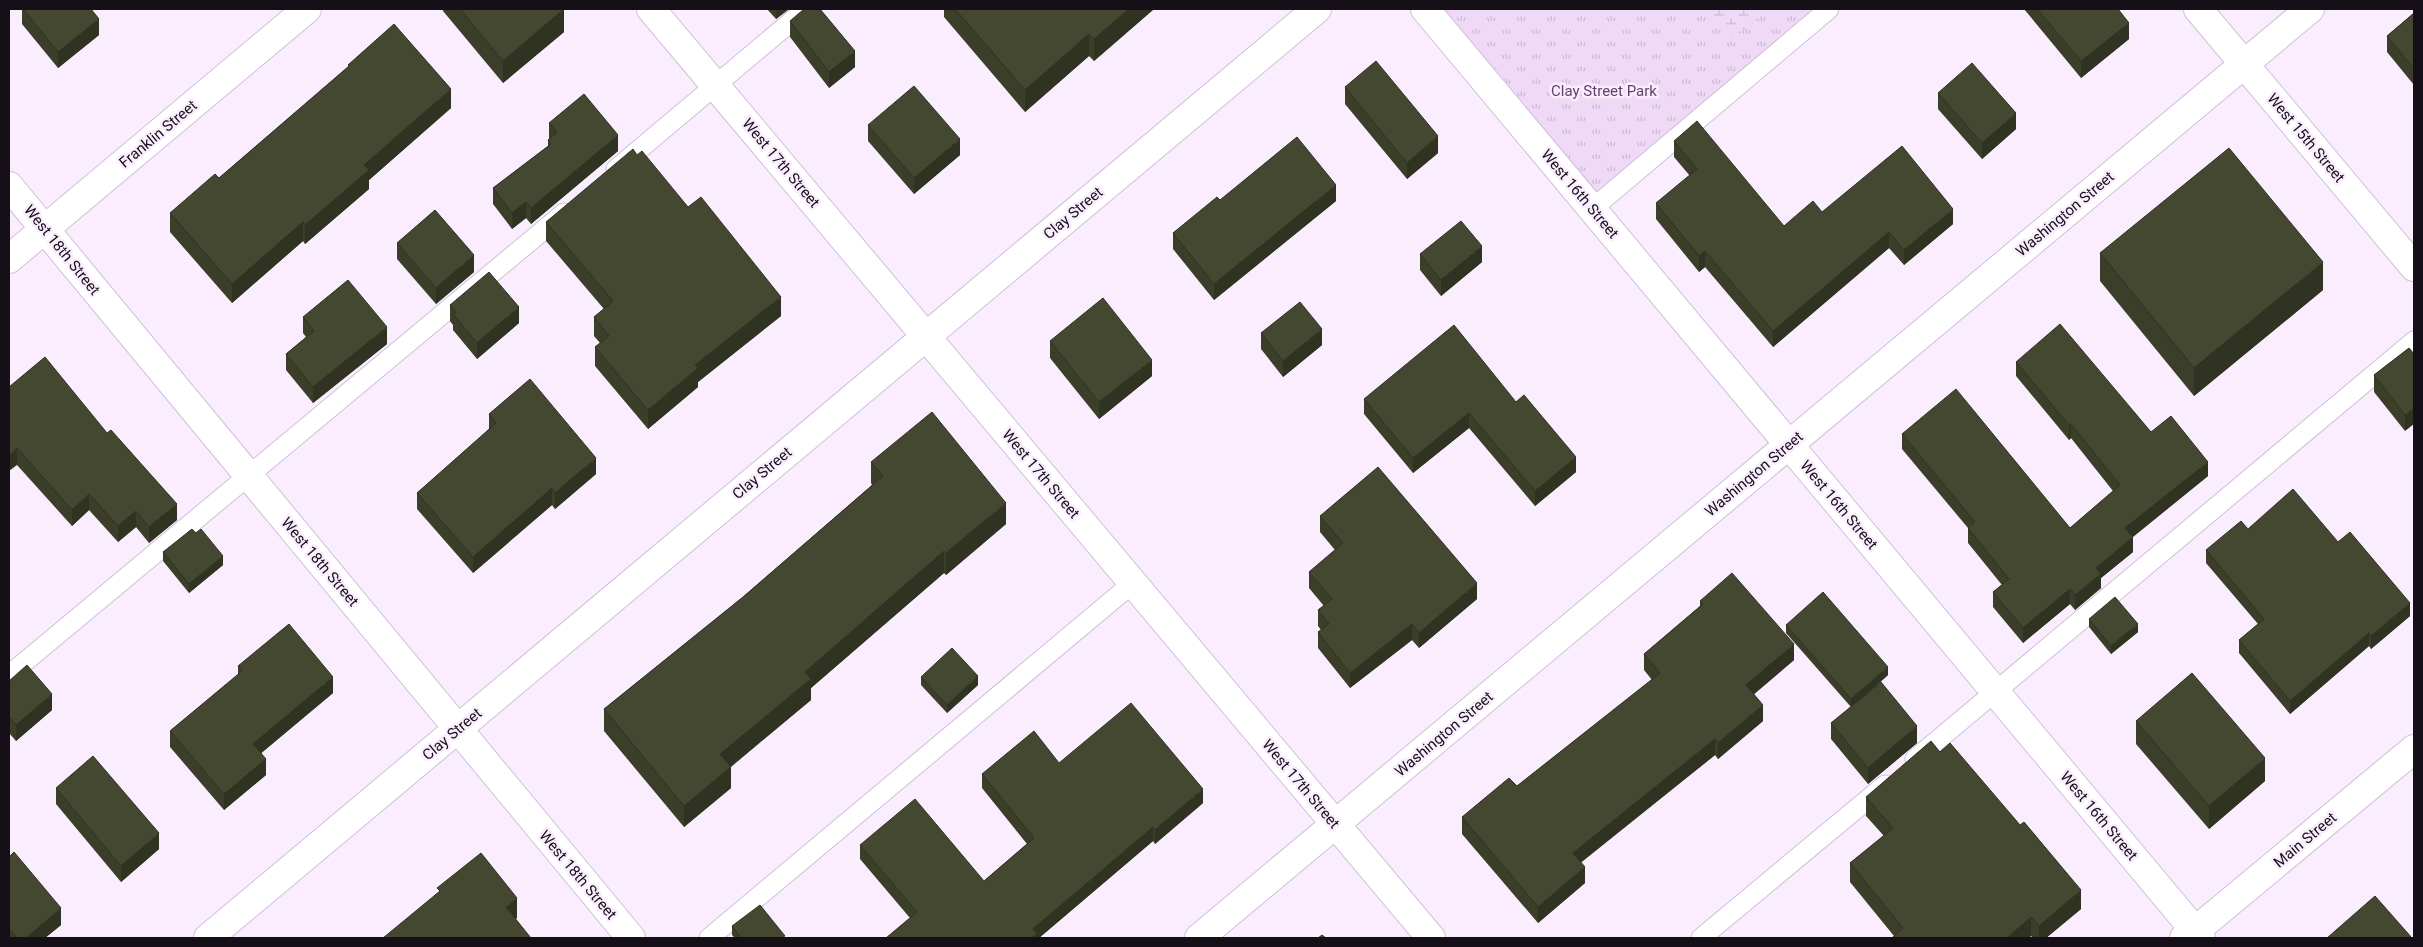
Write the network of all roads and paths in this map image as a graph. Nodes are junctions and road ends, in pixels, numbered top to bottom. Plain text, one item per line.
1 (307, 9) edge
2 (651, 9) edge
3 (806, 9) edge
4 (1317, 9) edge
5 (1425, 9) edge
6 (1829, 9) edge
7 (2198, 9) edge
8 (2310, 9) edge
9 (2244, 64) junction
10 (716, 86) junction
11 (602, 182) edge
12 (9, 186) edge
13 (579, 201) edge
14 (1592, 209) junction
15 (44, 229) junction
16 (9, 259) edge
17 (2414, 267) edge
18 (926, 336) junction
19 (2414, 341) edge
20 (1789, 445) junction
21 (248, 476) junction
22 (1133, 583) junction
23 (9, 675) edge
24 (1996, 692) junction
25 (458, 729) junction
26 (2414, 749) edge
27 (1335, 824) junction
28 (2193, 937) edge
29 (208, 938) edge
30 (631, 938) edge
31 (709, 938) edge
32 (1199, 938) edge
33 (1431, 938) edge
34 (1701, 938) edge

1 - 15 street, Franklin Street
2 - 10 street, West 17th Street
3 - 10 lane
4 - 18 street, Clay Street
5 - 14 street, West 16th Street
6 - 14 lane
7 - 9 street, West 15th Street
8 - 9 street, Washington Street
9 - 17 street, West 15th Street
9 - 20 street, Washington Street
10 - 11 lane
10 - 18 street, West 17th Street
12 - 15 street, West 18th Street
13 - 21 lane
14 - 20 street, West 16th Street
15 - 16 street, Franklin Street
15 - 21 street, West 18th Street
18 - 22 street, West 17th Street
18 - 25 street, Clay Street
19 - 24 lane
20 - 24 street, West 16th Street
20 - 27 street, Washington Street
21 - 23 lane
21 - 25 street, West 18th Street
22 - 27 street, West 17th Street
22 - 31 lane
24 - 28 street, West 16th Street
24 - 34 lane
25 - 29 street, Clay Street
25 - 30 street, West 18th Street
26 - 28 street, Main Street
27 - 32 street, Washington Street
27 - 33 street, West 17th Street

